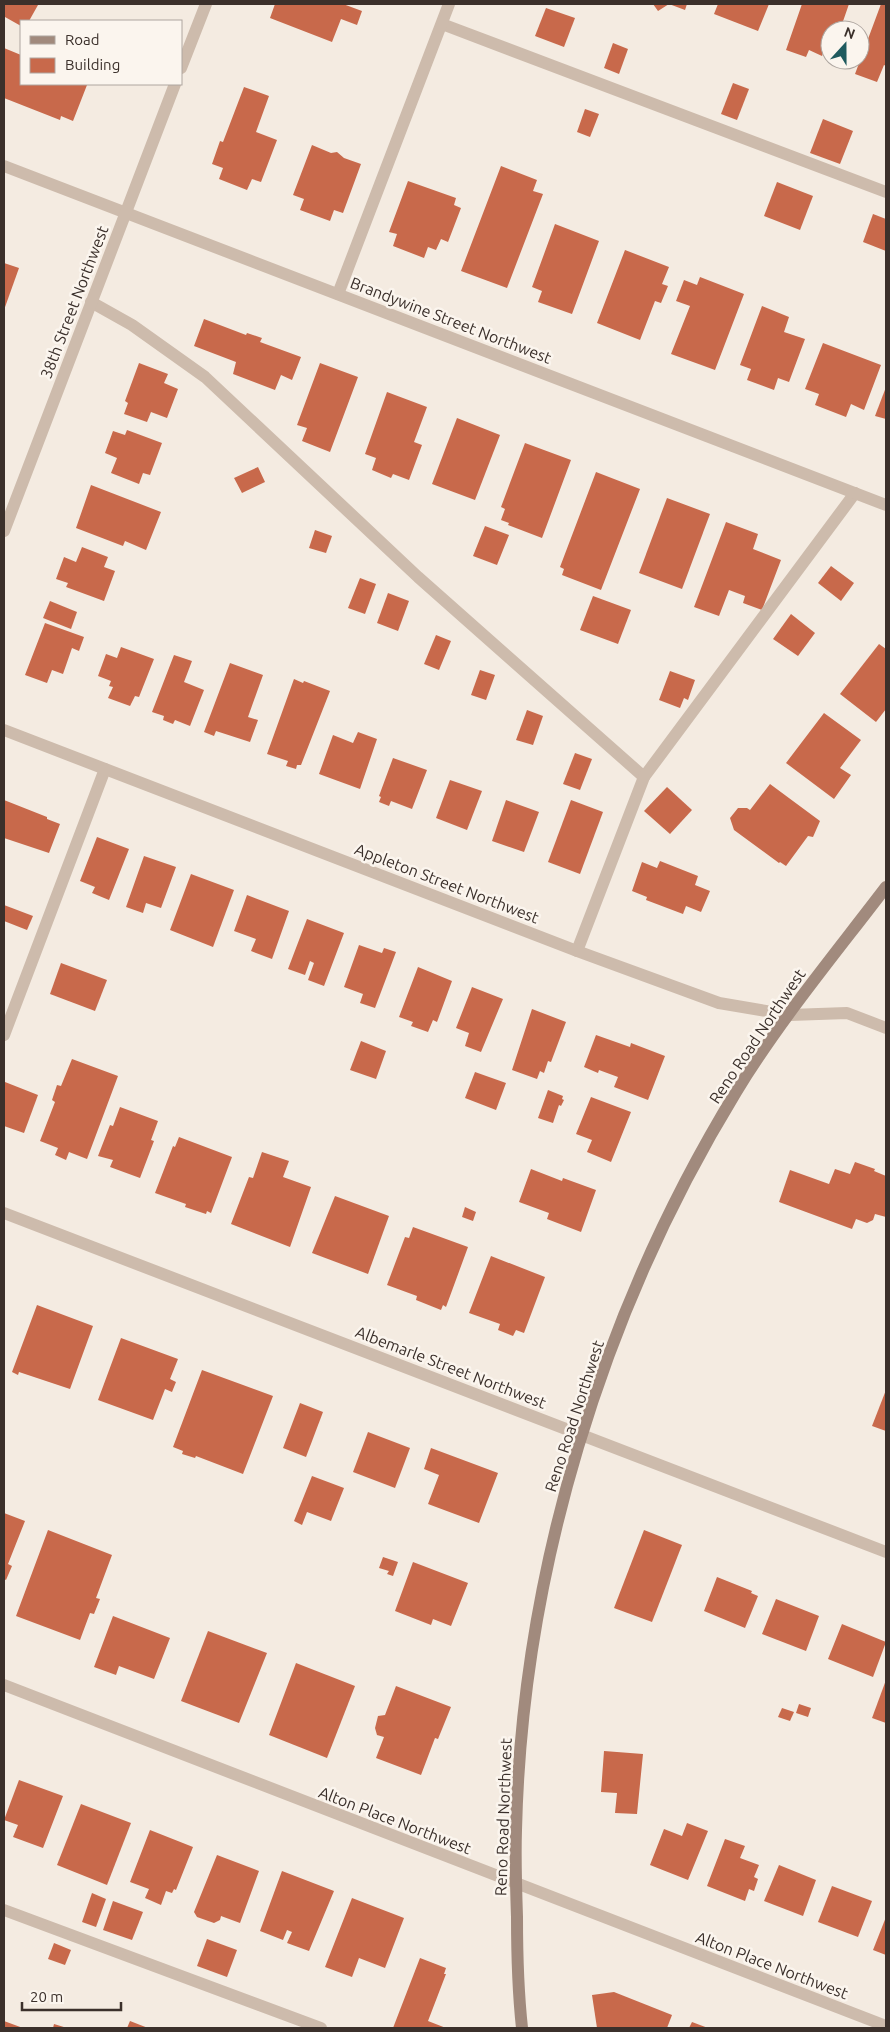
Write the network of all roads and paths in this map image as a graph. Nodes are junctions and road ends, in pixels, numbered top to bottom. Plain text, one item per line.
1 (206, 4) edge
2 (449, 4) edge
3 (442, 24) junction
4 (182, 65) edge
5 (175, 85) edge
6 (4, 166) edge
7 (886, 192) edge
8 (125, 213) junction
9 (338, 294) junction
10 (91, 302) junction
11 (855, 493) junction
12 (886, 505) edge
13 (4, 531) edge
14 (4, 730) edge
15 (105, 769) junction
16 (644, 776) junction
17 (886, 887) edge
18 (578, 951) junction
19 (790, 1014) junction
20 (886, 1028) edge
21 (4, 1036) edge
22 (4, 1213) edge
23 (582, 1435) junction
24 (886, 1552) edge
25 (4, 1685) edge
26 (516, 1884) junction
27 (4, 1910) edge
28 (886, 2026) edge
29 (321, 2028) edge
30 (522, 2028) edge

1 - 4 street
2 - 3 street
3 - 7 street
3 - 9 street
5 - 8 street, 38th Street Northwest
6 - 8 street, Brandywine Street Northwest
8 - 9 street, Brandywine Street Northwest
8 - 10 street, 38th Street Northwest
9 - 11 street, Brandywine Street Northwest
10 - 13 street, 38th Street Northwest
10 - 16 street
11 - 12 street, Brandywine Street Northwest
11 - 16 street
14 - 15 street, Appleton Street Northwest
15 - 18 street, Appleton Street Northwest
15 - 21 street
16 - 18 street
17 - 19 main road, Reno Road Northwest
18 - 19 street, Appleton Street Northwest
19 - 20 street, Appleton Street Northwest
19 - 23 main road, Reno Road Northwest
22 - 23 street, Albemarle Street Northwest
23 - 24 street, Albemarle Street Northwest
23 - 26 main road, Reno Road Northwest
25 - 26 street, Alton Place Northwest
26 - 28 street, Alton Place Northwest
26 - 30 main road, Reno Road Northwest
27 - 29 street

